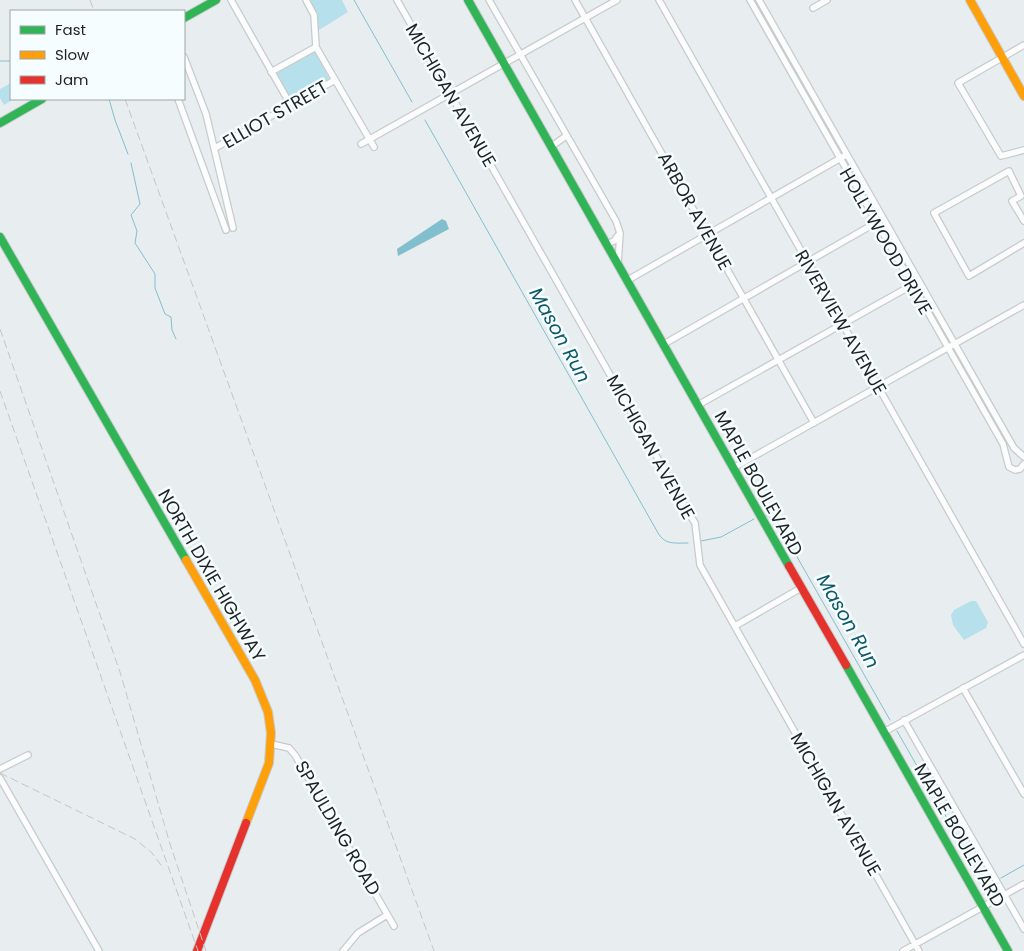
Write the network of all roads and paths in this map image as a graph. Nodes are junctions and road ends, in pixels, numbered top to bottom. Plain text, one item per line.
1 (216, 0) edge
2 (231, 0) edge
3 (306, 0) edge
4 (397, 0) edge
5 (468, 0) edge
6 (488, 0) edge
7 (575, 0) edge
8 (617, 0) edge
9 (659, 0) edge
10 (750, 0) edge
11 (759, 0) edge
12 (827, 0) edge
13 (970, 0) edge
14 (813, 8) dead end
15 (185, 17) edge
16 (586, 18) junction
17 (1024, 44) edge
18 (316, 47) junction
19 (520, 55) junction
20 (1002, 57) junction
21 (185, 60) edge
22 (504, 64) junction
23 (271, 72) junction
24 (335, 80) junction
25 (450, 94) junction
26 (1024, 96) edge
27 (40, 100) edge
28 (178, 100) edge
29 (290, 104) junction
30 (0, 122) edge
31 (566, 136) junction
32 (369, 139) junction
33 (361, 144) dead end
34 (552, 146) junction
35 (374, 147) dead end
36 (215, 148) junction
37 (1024, 150) edge
38 (846, 155) junction
39 (839, 159) junction
40 (1023, 196) edge
41 (771, 198) junction
42 (1024, 207) edge
43 (1016, 208) junction
44 (230, 219) junction
45 (883, 219) junction
46 (223, 221) junction
47 (1024, 221) edge
48 (876, 223) junction
49 (233, 228) dead end
50 (226, 230) dead end
51 (620, 233) junction
52 (708, 234) junction
53 (0, 236) edge
54 (1024, 243) edge
55 (607, 244) junction
56 (806, 261) junction
57 (618, 265) junction
58 (628, 280) junction
59 (919, 282) junction
60 (912, 285) junction
61 (743, 298) junction
62 (1024, 305) edge
63 (842, 325) junction
64 (664, 344) junction
65 (954, 344) junction
66 (947, 348) junction
67 (776, 360) junction
68 (879, 388) junction
69 (698, 405) junction
70 (814, 423) junction
71 (1024, 457) edge
72 (1024, 464) edge
73 (733, 468) junction
74 (801, 588) junction
75 (735, 626) junction
76 (1024, 644) edge
77 (1024, 655) edge
78 (963, 688) junction
79 (904, 720) junction
80 (884, 732) junction
81 (271, 744) junction
82 (28, 755) dead end
83 (0, 769) edge
84 (0, 778) edge
85 (1024, 794) edge
86 (1024, 884) edge
87 (1005, 895) junction
88 (985, 906) junction
89 (387, 915) junction
90 (394, 926) dead end
91 (1024, 928) edge
92 (916, 945) junction
93 (99, 951) edge
94 (198, 951) edge
95 (342, 951) edge
96 (903, 951) edge
97 (919, 951) edge
98 (1008, 951) edge

1 - 15 street
2 - 23 street
3 - 18 street
4 - 25 street, MICHIGAN AVENUE
5 - 22 street, MAPLE BOULEVARD
6 - 19 street
7 - 16 street, ARBOR AVENUE
8 - 16 street
9 - 41 street, RIVERVIEW AVENUE
10 - 39 street, HOLLYWOOD DRIVE
11 - 38 street, HOLLYWOOD DRIVE
12 - 14 street
13 - 20 street
16 - 19 street
16 - 52 street, ARBOR AVENUE
17 - 20 street
18 - 23 street
18 - 24 street
19 - 22 street
19 - 31 street
20 - 26 street
20 - 37 street
21 - 36 street
22 - 25 street
22 - 34 street, MAPLE BOULEVARD
23 - 29 street
24 - 29 street, ELLIOT STREET
24 - 32 street
25 - 32 street
25 - 75 street, MICHIGAN AVENUE
27 - 30 street
28 - 46 street
29 - 36 street, ELLIOT STREET
31 - 34 street
31 - 51 street
32 - 33 street
32 - 35 street
34 - 55 street, MAPLE BOULEVARD
36 - 44 street
38 - 39 street
38 - 45 street, HOLLYWOOD DRIVE
39 - 41 street
39 - 48 street, HOLLYWOOD DRIVE
40 - 43 street
40 - 54 street
41 - 52 street
41 - 56 street, RIVERVIEW AVENUE
42 - 43 street
43 - 47 street
44 - 46 street
44 - 49 street
45 - 48 street
45 - 59 street, HOLLYWOOD DRIVE
46 - 50 street
48 - 56 street
48 - 60 street, HOLLYWOOD DRIVE
51 - 55 street
51 - 57 street
52 - 58 street
52 - 61 street, ARBOR AVENUE
53 - 81 street, NORTH DIXIE HIGHWAY
55 - 57 street, MAPLE BOULEVARD
56 - 61 street
56 - 63 street, RIVERVIEW AVENUE
57 - 58 street, MAPLE BOULEVARD
58 - 64 street, MAPLE BOULEVARD
59 - 60 street
59 - 65 street, HOLLYWOOD DRIVE
60 - 63 street
60 - 66 street, HOLLYWOOD DRIVE
61 - 64 street
61 - 67 street, ARBOR AVENUE
62 - 65 street
63 - 67 street
63 - 68 street, RIVERVIEW AVENUE
64 - 69 street, MAPLE BOULEVARD
65 - 66 street
65 - 71 street, HOLLYWOOD DRIVE
66 - 68 street
66 - 72 street, HOLLYWOOD DRIVE
67 - 69 street
67 - 70 street, ARBOR AVENUE
68 - 70 street
68 - 76 street, RIVERVIEW AVENUE
69 - 73 street, MAPLE BOULEVARD
70 - 73 street
73 - 74 street, MAPLE BOULEVARD
74 - 75 street
74 - 80 street, MAPLE BOULEVARD
75 - 92 street, MICHIGAN AVENUE
77 - 78 street
78 - 79 street
78 - 85 street
79 - 80 street
79 - 87 street, MAPLE BOULEVARD
80 - 88 street, MAPLE BOULEVARD
81 - 89 street, SPAULDING ROAD
81 - 94 street, NORTH DIXIE HIGHWAY
82 - 83 street
84 - 93 street
86 - 87 street
87 - 88 street
87 - 91 street, MAPLE BOULEVARD
88 - 92 street
88 - 98 street, MAPLE BOULEVARD
89 - 90 street, SPAULDING ROAD
89 - 95 street
92 - 96 street
92 - 97 street, MICHIGAN AVENUE

